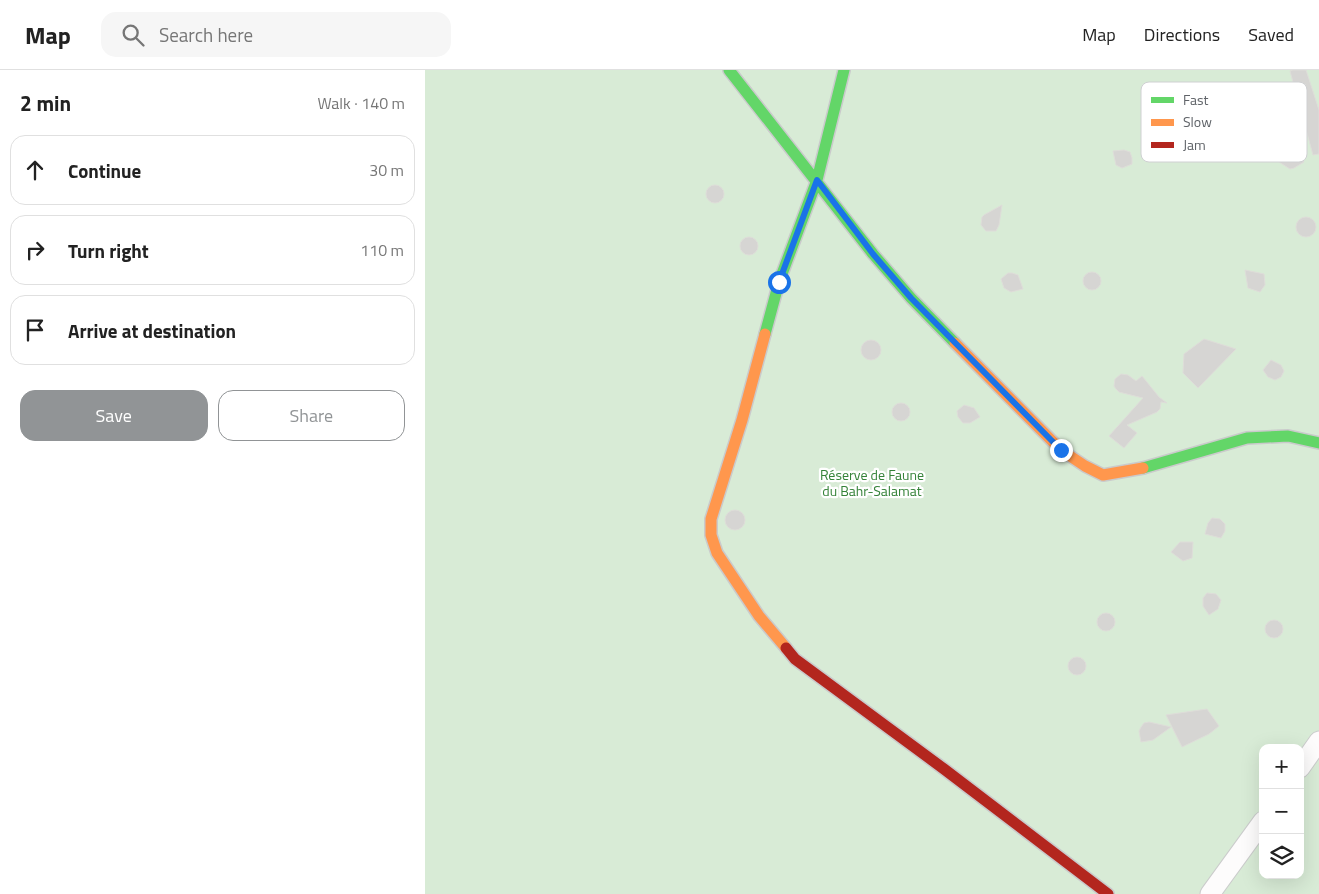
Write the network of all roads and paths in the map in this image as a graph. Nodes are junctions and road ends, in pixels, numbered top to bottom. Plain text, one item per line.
1 (729, 70) edge
2 (844, 70) edge
3 (817, 180) junction
4 (1319, 443) edge
5 (1319, 741) edge
6 (1304, 762) edge
7 (1259, 827) edge
8 (1108, 894) edge
9 (1210, 894) edge

1 - 3 street
2 - 3 street
3 - 4 street
3 - 8 street
5 - 6 street
7 - 9 street

